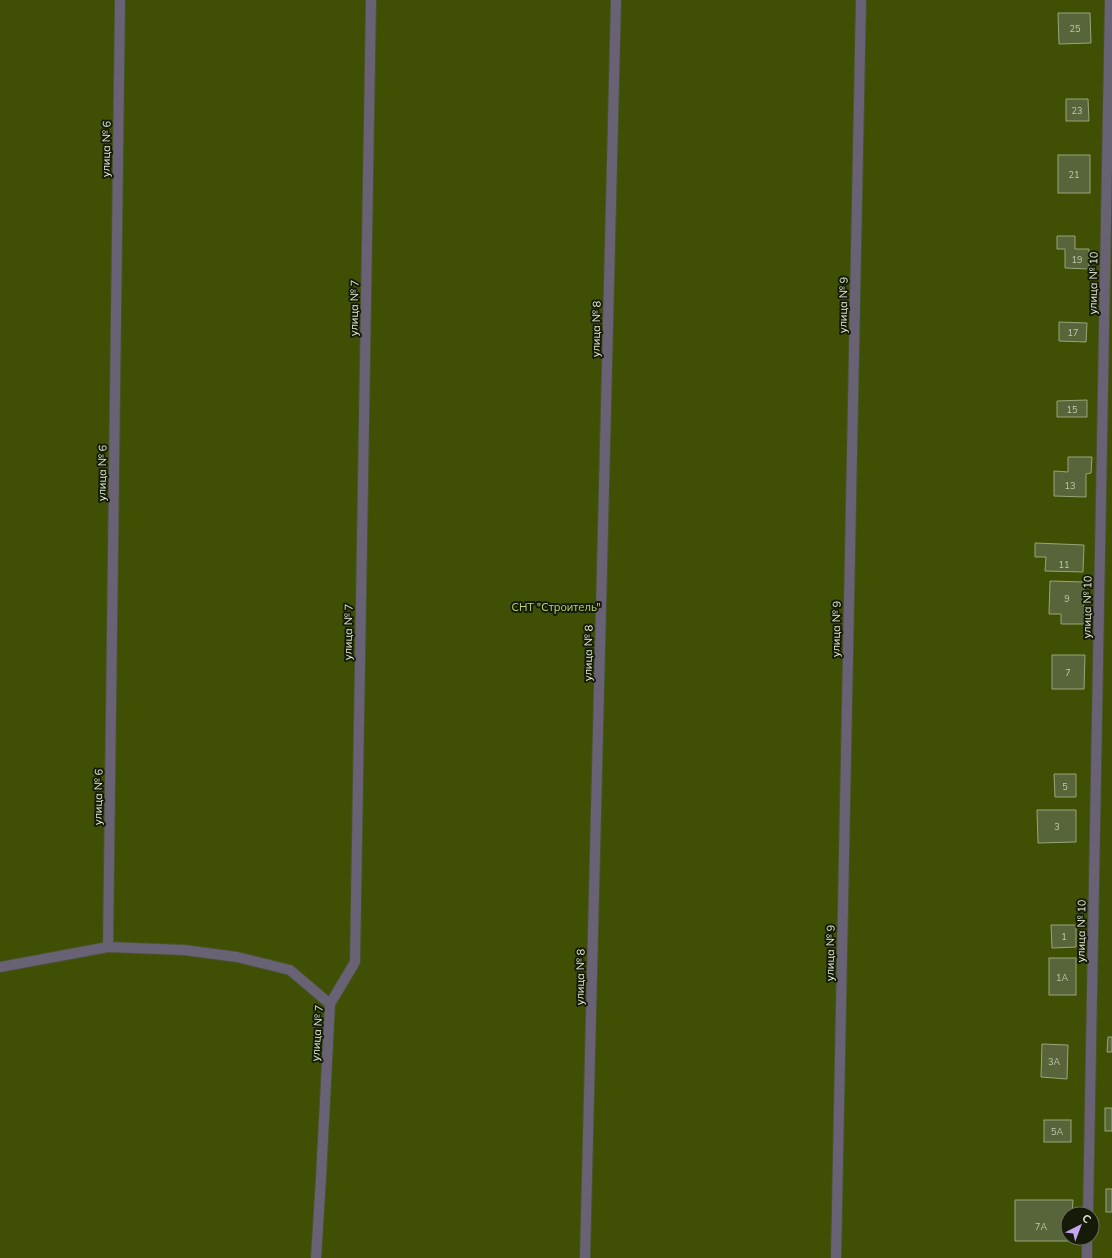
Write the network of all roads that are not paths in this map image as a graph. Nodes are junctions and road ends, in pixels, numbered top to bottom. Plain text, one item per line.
1 (120, 0) edge
2 (371, 0) edge
3 (616, 0) edge
4 (861, 0) edge
5 (1110, 0) edge
6 (108, 947) junction
7 (0, 967) edge
8 (330, 1004) junction
9 (1088, 1206) edge
10 (1087, 1246) edge
11 (316, 1258) edge
12 (585, 1258) edge
13 (836, 1258) edge
14 (1087, 1258) edge

1 - 6 lane, улица № 6
2 - 8 lane, улица № 7
3 - 12 lane, улица № 8
4 - 13 lane, улица № 9
5 - 9 lane, улица № 10
6 - 7 lane
6 - 8 lane
8 - 11 lane, улица № 7
10 - 14 lane

